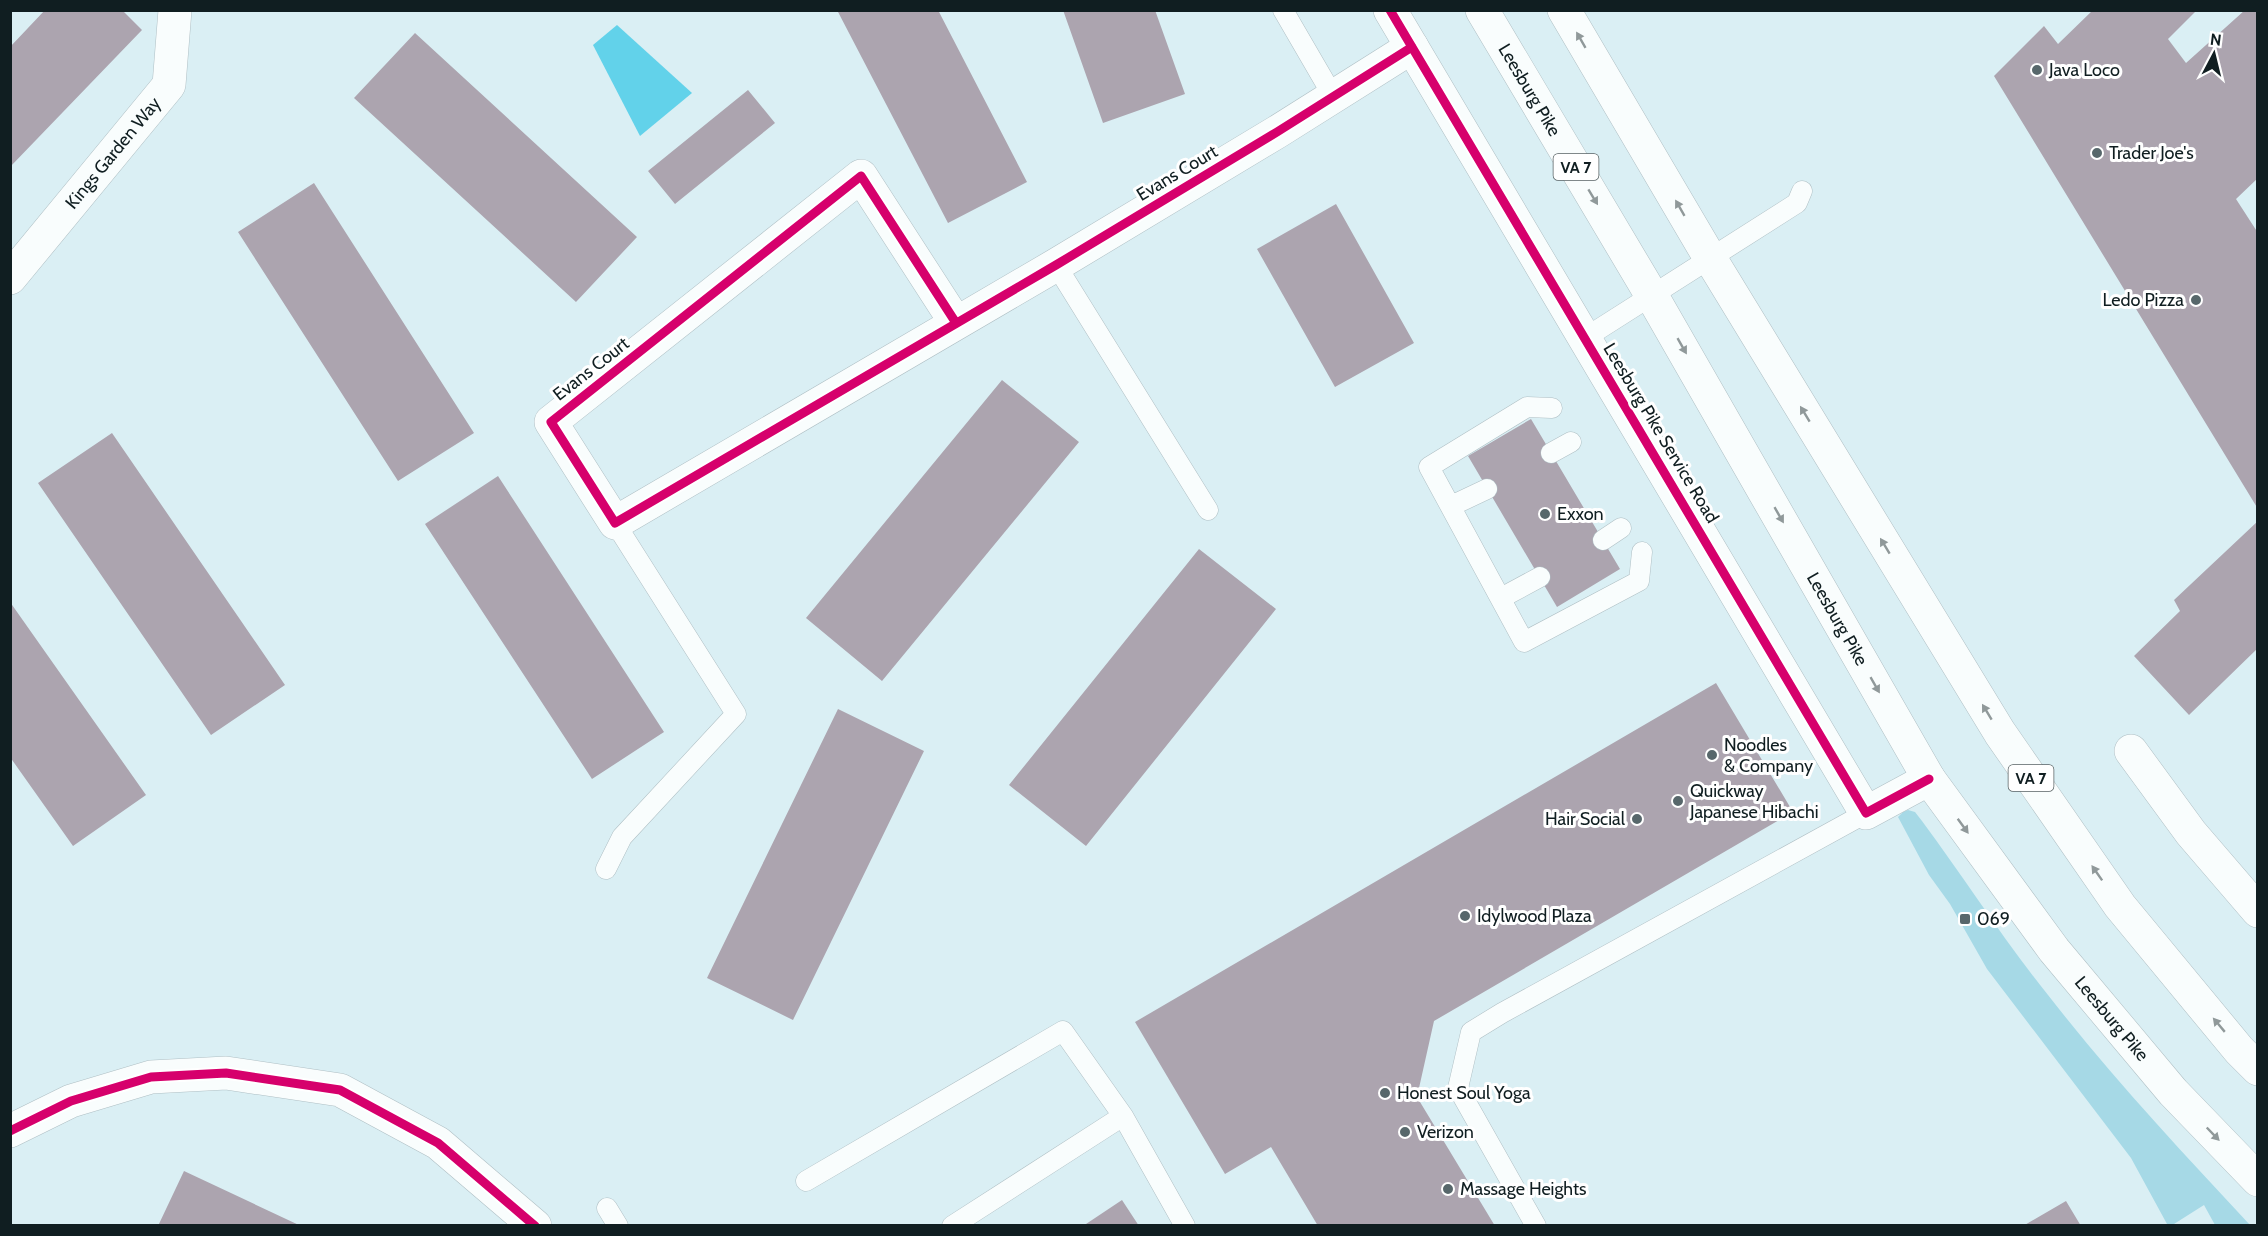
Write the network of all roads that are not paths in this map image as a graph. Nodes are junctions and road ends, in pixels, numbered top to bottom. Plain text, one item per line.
1 (175, 10) edge
2 (1283, 10) edge
3 (1390, 10) edge
4 (1482, 10) edge
5 (1564, 10) edge
6 (1412, 47) junction
7 (1333, 96) junction
8 (1802, 191) dead end
9 (1710, 258) junction
10 (1056, 265) junction
11 (10, 278) edge
12 (1652, 296) junction
13 (956, 323) junction
14 (1585, 338) junction
15 (1552, 408) dead end
16 (1571, 442) dead end
17 (1551, 453) dead end
18 (1488, 489) dead end
19 (1451, 506) junction
20 (1208, 510) dead end
21 (615, 523) junction
22 (1620, 528) dead end
23 (1603, 540) dead end
24 (1642, 552) dead end
25 (1540, 577) dead end
26 (1501, 598) junction
27 (2131, 751) dead end
28 (1929, 779) junction
29 (1866, 813) junction
30 (606, 869) dead end
31 (2258, 911) edge
32 (2258, 1069) edge
33 (1123, 1116) junction
34 (10, 1131) edge
35 (2258, 1180) edge
36 (806, 1181) dead end
37 (607, 1208) dead end
38 (535, 1226) edge
39 (618, 1226) edge
40 (952, 1226) edge
41 (1185, 1226) edge
42 (1536, 1226) edge

1 - 11 street, Kings Garden Way
2 - 7 lane
3 - 6 street, Leesburg Pike Service Road
4 -> 12 street, Leesburg Pike / VA 7
9 -> 5 street, VA 7
6 - 7 street, Evans Court
6 - 14 street, Leesburg Pike Service Road
7 - 10 street, Evans Court
8 - 9 lane
9 - 12 lane
32 -> 9 street, VA 7
10 - 13 street, Evans Court
10 - 20 lane
12 - 14 lane
12 -> 28 street, Leesburg Pike / VA 7
13 - 21 street, Evans Court
13 - 21 street, Evans Court
14 - 29 street, Leesburg Pike Service Road
15 - 19 lane
16 - 17 lane
18 - 19 lane
19 - 26 lane
21 - 30 lane
22 - 23 lane
24 - 26 lane
25 - 26 lane
27 - 31 street
28 - 29 street
28 -> 35 street, Leesburg Pike / VA 7
29 - 42 lane
33 - 36 lane
33 - 40 lane
33 - 41 lane
34 - 38 street
37 - 39 lane

